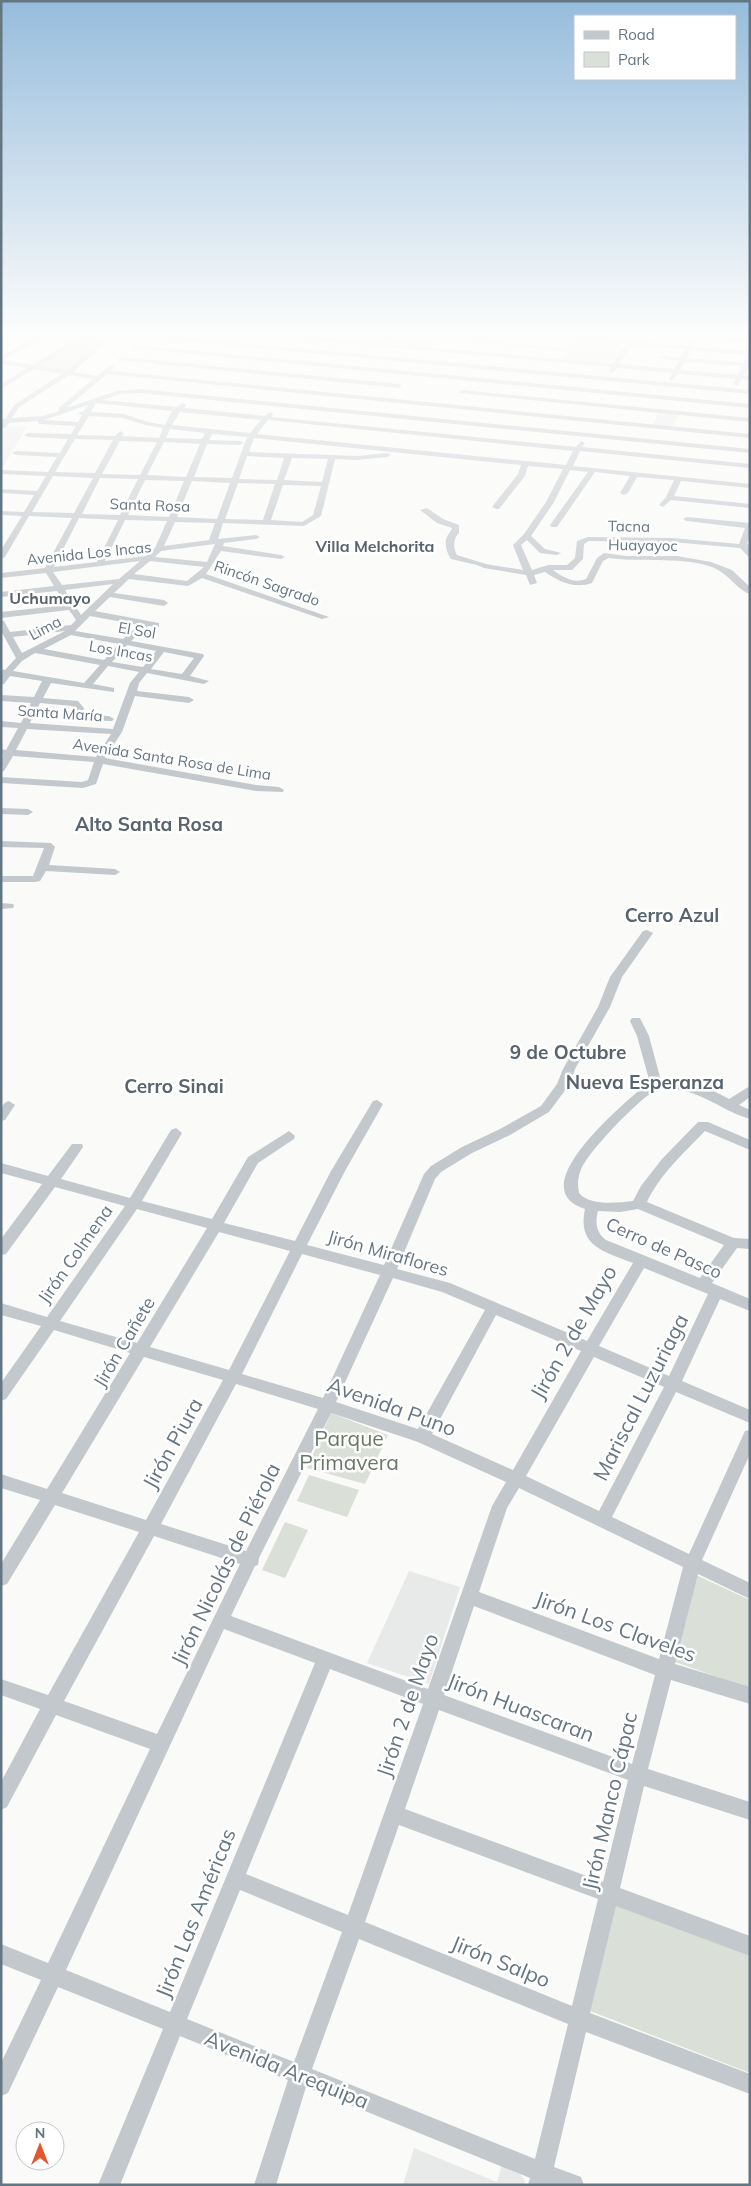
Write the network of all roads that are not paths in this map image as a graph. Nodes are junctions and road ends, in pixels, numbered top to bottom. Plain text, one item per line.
1 (73, 439) edge
2 (117, 439) edge
3 (153, 439) edge
4 (206, 439) edge
5 (245, 439) edge
6 (257, 439) edge
7 (376, 439) edge
8 (376, 439) edge
9 (465, 439) edge
10 (583, 439) edge
11 (598, 439) edge
12 (614, 439) edge
13 (641, 439) edge
14 (710, 439) edge
15 (161, 440) junction
16 (250, 440) junction
17 (396, 441) junction
18 (205, 442) junction
19 (639, 442) junction
20 (460, 447) junction
21 (706, 447) junction
22 (578, 449) junction
23 (16, 453) dead end
24 (750, 453) edge
25 (245, 454) junction
26 (414, 454) junction
27 (63, 455) junction
28 (290, 455) junction
29 (332, 457) junction
30 (525, 465) junction
31 (750, 466) edge
32 (568, 469) junction
33 (592, 471) junction
34 (1, 472) edge
35 (685, 472) junction
36 (52, 473) junction
37 (97, 475) junction
38 (634, 475) junction
39 (143, 477) junction
40 (189, 479) junction
41 (235, 481) junction
42 (280, 482) junction
43 (325, 484) junction
44 (750, 486) edge
45 (1, 492) edge
46 (39, 493) junction
47 (624, 493) dead end
48 (669, 498) junction
49 (663, 505) dead end
50 (750, 506) edge
51 (496, 508) dead end
52 (424, 510) dead end
53 (1, 513) edge
54 (26, 514) junction
55 (76, 516) junction
56 (125, 517) junction
57 (172, 519) junction
58 (687, 519) dead end
59 (219, 522) junction
60 (266, 524) junction
61 (554, 525) dead end
62 (750, 526) edge
63 (527, 536) junction
64 (256, 537) dead end
65 (217, 545) junction
66 (746, 546) edge
67 (158, 548) junction
68 (557, 553) dead end
69 (750, 556) edge
70 (1, 557) edge
71 (281, 557) dead end
72 (146, 558) junction
73 (100, 564) junction
74 (208, 565) junction
75 (545, 568) junction
76 (48, 570) junction
77 (529, 573) junction
78 (200, 574) junction
79 (1, 576) edge
80 (124, 578) junction
81 (533, 583) dead end
82 (59, 588) junction
83 (750, 592) edge
84 (107, 594) junction
85 (1, 595) edge
86 (164, 603) dead end
87 (71, 607) junction
88 (88, 613) junction
89 (1, 615) edge
90 (325, 617) dead end
91 (1, 623) edge
92 (146, 623) junction
93 (156, 624) dead end
94 (75, 627) junction
95 (5, 633) edge
96 (124, 642) junction
97 (162, 649) junction
98 (33, 650) junction
99 (20, 658) junction
100 (106, 663) junction
101 (145, 669) junction
102 (4, 672) edge
103 (185, 677) junction
104 (48, 679) junction
105 (204, 681) dead end
106 (1, 682) edge
107 (86, 686) junction
108 (111, 690) dead end
109 (131, 693) junction
110 (1, 698) edge
111 (37, 700) junction
112 (189, 700) dead end
113 (109, 719) dead end
114 (1, 724) edge
115 (26, 725) junction
116 (117, 732) junction
117 (5, 753) edge
118 (99, 760) junction
119 (1, 769) edge
120 (1, 780) edge
121 (279, 790) dead end
122 (1, 811) edge
123 (28, 812) dead end
124 (1, 844) edge
125 (44, 868) junction
126 (115, 872) dead end
127 (1, 878) edge
128 (647, 934) dead end
129 (636, 1021) dead end
130 (653, 1087) junction
131 (750, 1090) edge
132 (377, 1104) dead end
133 (9, 1105) dead end
134 (729, 1106) junction
135 (750, 1115) edge
136 (1, 1117) edge
137 (176, 1133) dead end
138 (289, 1136) dead end
139 (750, 1145) edge
140 (77, 1147) dead end
141 (1, 1168) edge
142 (53, 1182) junction
143 (134, 1203) junction
144 (639, 1204) junction
145 (592, 1205) junction
146 (216, 1225) junction
147 (733, 1243) junction
148 (750, 1244) edge
149 (299, 1247) junction
150 (1, 1250) edge
151 (641, 1261) junction
152 (389, 1271) junction
153 (709, 1289) junction
154 (750, 1305) edge
155 (493, 1308) junction
156 (1, 1309) edge
157 (50, 1322) junction
158 (590, 1349) junction
159 (141, 1350) junction
160 (233, 1377) junction
161 (674, 1384) junction
162 (1, 1395) edge
163 (327, 1405) junction
164 (750, 1417) edge
165 (750, 1436) edge
166 (422, 1437) junction
167 (514, 1479) junction
168 (1, 1481) edge
169 (52, 1497) junction
170 (602, 1521) junction
171 (150, 1528) junction
172 (252, 1560) junction
173 (692, 1564) junction
174 (1, 1579) edge
175 (750, 1591) edge
176 (468, 1596) junction
177 (220, 1620) junction
178 (325, 1659) junction
179 (664, 1668) junction
180 (1, 1687) edge
181 (750, 1696) edge
182 (434, 1698) junction
183 (52, 1705) junction
184 (161, 1744) junction
185 (638, 1775) junction
186 (1, 1801) edge
187 (750, 1810) edge
188 (394, 1814) junction
189 (235, 1879) junction
190 (610, 1894) junction
191 (353, 1926) junction
192 (750, 1946) edge
193 (1, 1954) edge
194 (54, 1975) junction
195 (579, 2018) junction
196 (175, 2024) junction
197 (300, 2074) junction
198 (750, 2084) edge
199 (1, 2086) edge
200 (541, 2179) edge
201 (109, 2185) edge
202 (265, 2185) edge
203 (572, 2185) edge

1 - 27 street
2 - 37 street
3 - 15 street
4 - 18 street
5 - 16 street
6 - 16 street
7 - 17 street
8 - 17 street
9 - 20 street
10 - 22 street
11 - 19 street
12 - 19 street
13 - 19 street
14 - 21 street
15 - 18 street
15 - 39 street
16 - 18 street
16 - 25 street
17 - 20 street
17 - 26 street
18 - 40 street
19 - 21 street
19 - 24 street
20 - 22 street
20 - 26 street
20 - 30 street
21 - 24 street
22 - 32 street
22 - 35 street
23 - 27 street
25 - 28 street
25 - 41 street
26 - 29 street
27 - 36 street
28 - 29 street
28 - 42 street
29 - 43 street
30 - 32 street
30 - 51 street
31 - 35 street
32 - 33 street
32 - 63 street
33 - 38 street
33 - 61 street
34 - 36 street
35 - 38 street
35 - 44 street
35 - 48 street
36 - 37 street
36 - 46 street
37 - 39 street
37 - 55 street
38 - 47 street
39 - 40 street
39 - 56 street
40 - 41 street
40 - 57 street
41 - 42 street
41 - 59 street
42 - 43 street
42 - 60 street
43 - 60 street, Santa Rosa
45 - 46 street
46 - 54 street
48 - 49 street
48 - 50 street
52 - 77 street
53 - 54 street, Santa Rosa
54 - 55 street, Santa Rosa
54 - 70 street
55 - 56 street, Santa Rosa
55 - 76 street
56 - 57 street, Santa Rosa
56 - 73 street
57 - 59 street, Santa Rosa
57 - 67 street
58 - 62 street
59 - 60 street, Santa Rosa
59 - 65 street
62 - 66 street
63 - 68 street
63 - 77 street
64 - 65 street
65 - 67 street
65 - 71 street
65 - 74 street
66 - 69 street
66 - 75 street, Tacna
67 - 72 street, Lima
72 - 73 street, Avenida Los Incas
72 - 74 street, Avenida Los Incas
72 - 80 street, Lima
73 - 76 street, Avenida Los Incas
74 - 78 street
75 - 77 street, Tacna
75 - 83 street, Huayayoc
76 - 79 street, Avenida Los Incas
76 - 82 street
77 - 81 street
78 - 80 street
78 - 90 street, Rincón Sagrado
80 - 82 street
80 - 84 street, Lima
82 - 85 street
82 - 87 street
84 - 86 street
84 - 88 street, Lima
87 - 89 street
87 - 94 street
88 - 92 street
88 - 94 street, Lima
91 - 95 street
92 - 93 street
92 - 96 street
94 - 95 street, El Sol
94 - 96 street, El Sol
94 - 98 street, Lima
95 - 99 street
96 - 97 street, El Sol
96 - 100 street
97 - 101 street
97 - 103 street, El Sol
98 - 99 street, Lima
98 - 100 street, Los Incas
99 - 102 street, Lima
100 - 101 street, Los Incas
100 - 107 street
101 - 103 street, Los Incas
101 - 109 street
102 - 104 street
102 - 106 street, Lima
103 - 105 street, Los Incas
104 - 107 street
104 - 111 street
107 - 108 street
109 - 112 street
109 - 116 street
110 - 111 street
111 - 113 street
111 - 115 street
114 - 115 street, Santa María
115 - 116 street, Santa María
115 - 117 street
116 - 118 street
117 - 118 street, Avenida Santa Rosa de Lima
117 - 119 street
118 - 120 street
118 - 121 street, Avenida Santa Rosa de Lima
122 - 123 street
124 - 125 street
125 - 126 street
125 - 127 street
128 - 152 street, Jirón Nicolás de Piérola
129 - 130 street
130 - 134 street
130 - 145 street
131 - 134 street
132 - 149 street, Jirón Piura
133 - 136 street
134 - 135 street
137 - 143 street, Jirón Colmena
138 - 146 street, Jirón Cañete
139 - 144 street
140 - 142 street
141 - 142 street, Jirón Miraflores
142 - 143 street, Jirón Miraflores
142 - 150 street
143 - 146 street, Jirón Miraflores
143 - 157 street, Jirón Colmena
144 - 145 street
144 - 147 street
145 - 151 street, Cerro de Pasco
146 - 149 street, Jirón Miraflores
146 - 159 street, Jirón Cañete
147 - 148 street
147 - 153 street, Mariscal Luzuriaga
149 - 152 street, Jirón Miraflores
149 - 160 street, Jirón Piura
151 - 153 street, Cerro de Pasco
151 - 158 street, Jirón 2 de Mayo
152 - 155 street, Jirón Miraflores
152 - 163 street, Jirón Nicolás de Piérola
153 - 154 street, Cerro de Pasco
153 - 161 street, Mariscal Luzuriaga
155 - 158 street, Jirón Miraflores
155 - 166 street
156 - 157 street, Avenida Puno
157 - 159 street, Avenida Puno
157 - 162 street, Jirón Colmena
158 - 161 street, Jirón Miraflores
158 - 167 street, Jirón 2 de Mayo
159 - 160 street, Avenida Puno
159 - 169 street, Jirón Cañete
160 - 163 street, Avenida Puno
160 - 171 street, Jirón Piura
161 - 164 street, Jirón Miraflores
161 - 170 street, Mariscal Luzuriaga
163 - 166 street, Avenida Puno
163 - 172 street, Jirón Nicolás de Piérola
165 - 173 street, Jirón Manco Cápac
166 - 167 street, Avenida Puno
167 - 170 street, Avenida Puno
167 - 176 street, Jirón 2 de Mayo
168 - 169 street
169 - 171 street
169 - 174 street, Jirón Cañete
170 - 173 street, Avenida Puno
171 - 172 street
171 - 183 street, Jirón Piura
172 - 177 street, Jirón Nicolás de Piérola
173 - 175 street, Avenida Puno
173 - 179 street, Jirón Manco Cápac
176 - 179 street, Jirón Los Claveles
176 - 182 street, Jirón 2 de Mayo
177 - 178 street, Jirón Huascaran
177 - 184 street, Jirón Nicolás de Piérola
178 - 182 street, Jirón Huascaran
178 - 189 street, Jirón Las Américas
179 - 181 street, Jirón Los Claveles
179 - 185 street, Jirón Manco Cápac
180 - 183 street
182 - 185 street, Jirón Huascaran
182 - 188 street, Jirón 2 de Mayo
183 - 184 street
183 - 186 street, Jirón Piura
184 - 194 street, Jirón Nicolás de Piérola
185 - 187 street, Jirón Huascaran
185 - 190 street, Jirón Manco Cápac
188 - 190 street
188 - 191 street, Jirón 2 de Mayo
189 - 191 street, Jirón Salpo
189 - 196 street, Jirón Las Américas
190 - 192 street
190 - 195 street, Jirón Manco Cápac
191 - 195 street, Jirón Salpo
191 - 197 street, Jirón 2 de Mayo
193 - 194 street, Avenida Arequipa
194 - 196 street, Avenida Arequipa
194 - 199 street, Jirón Nicolás de Piérola
195 - 198 street, Jirón Salpo
195 - 200 street, Jirón Manco Cápac
196 - 197 street, Avenida Arequipa
196 - 201 street, Jirón Las Américas
197 - 200 street, Avenida Arequipa
197 - 202 street, Jirón 2 de Mayo
200 - 203 street, Avenida Arequipa

